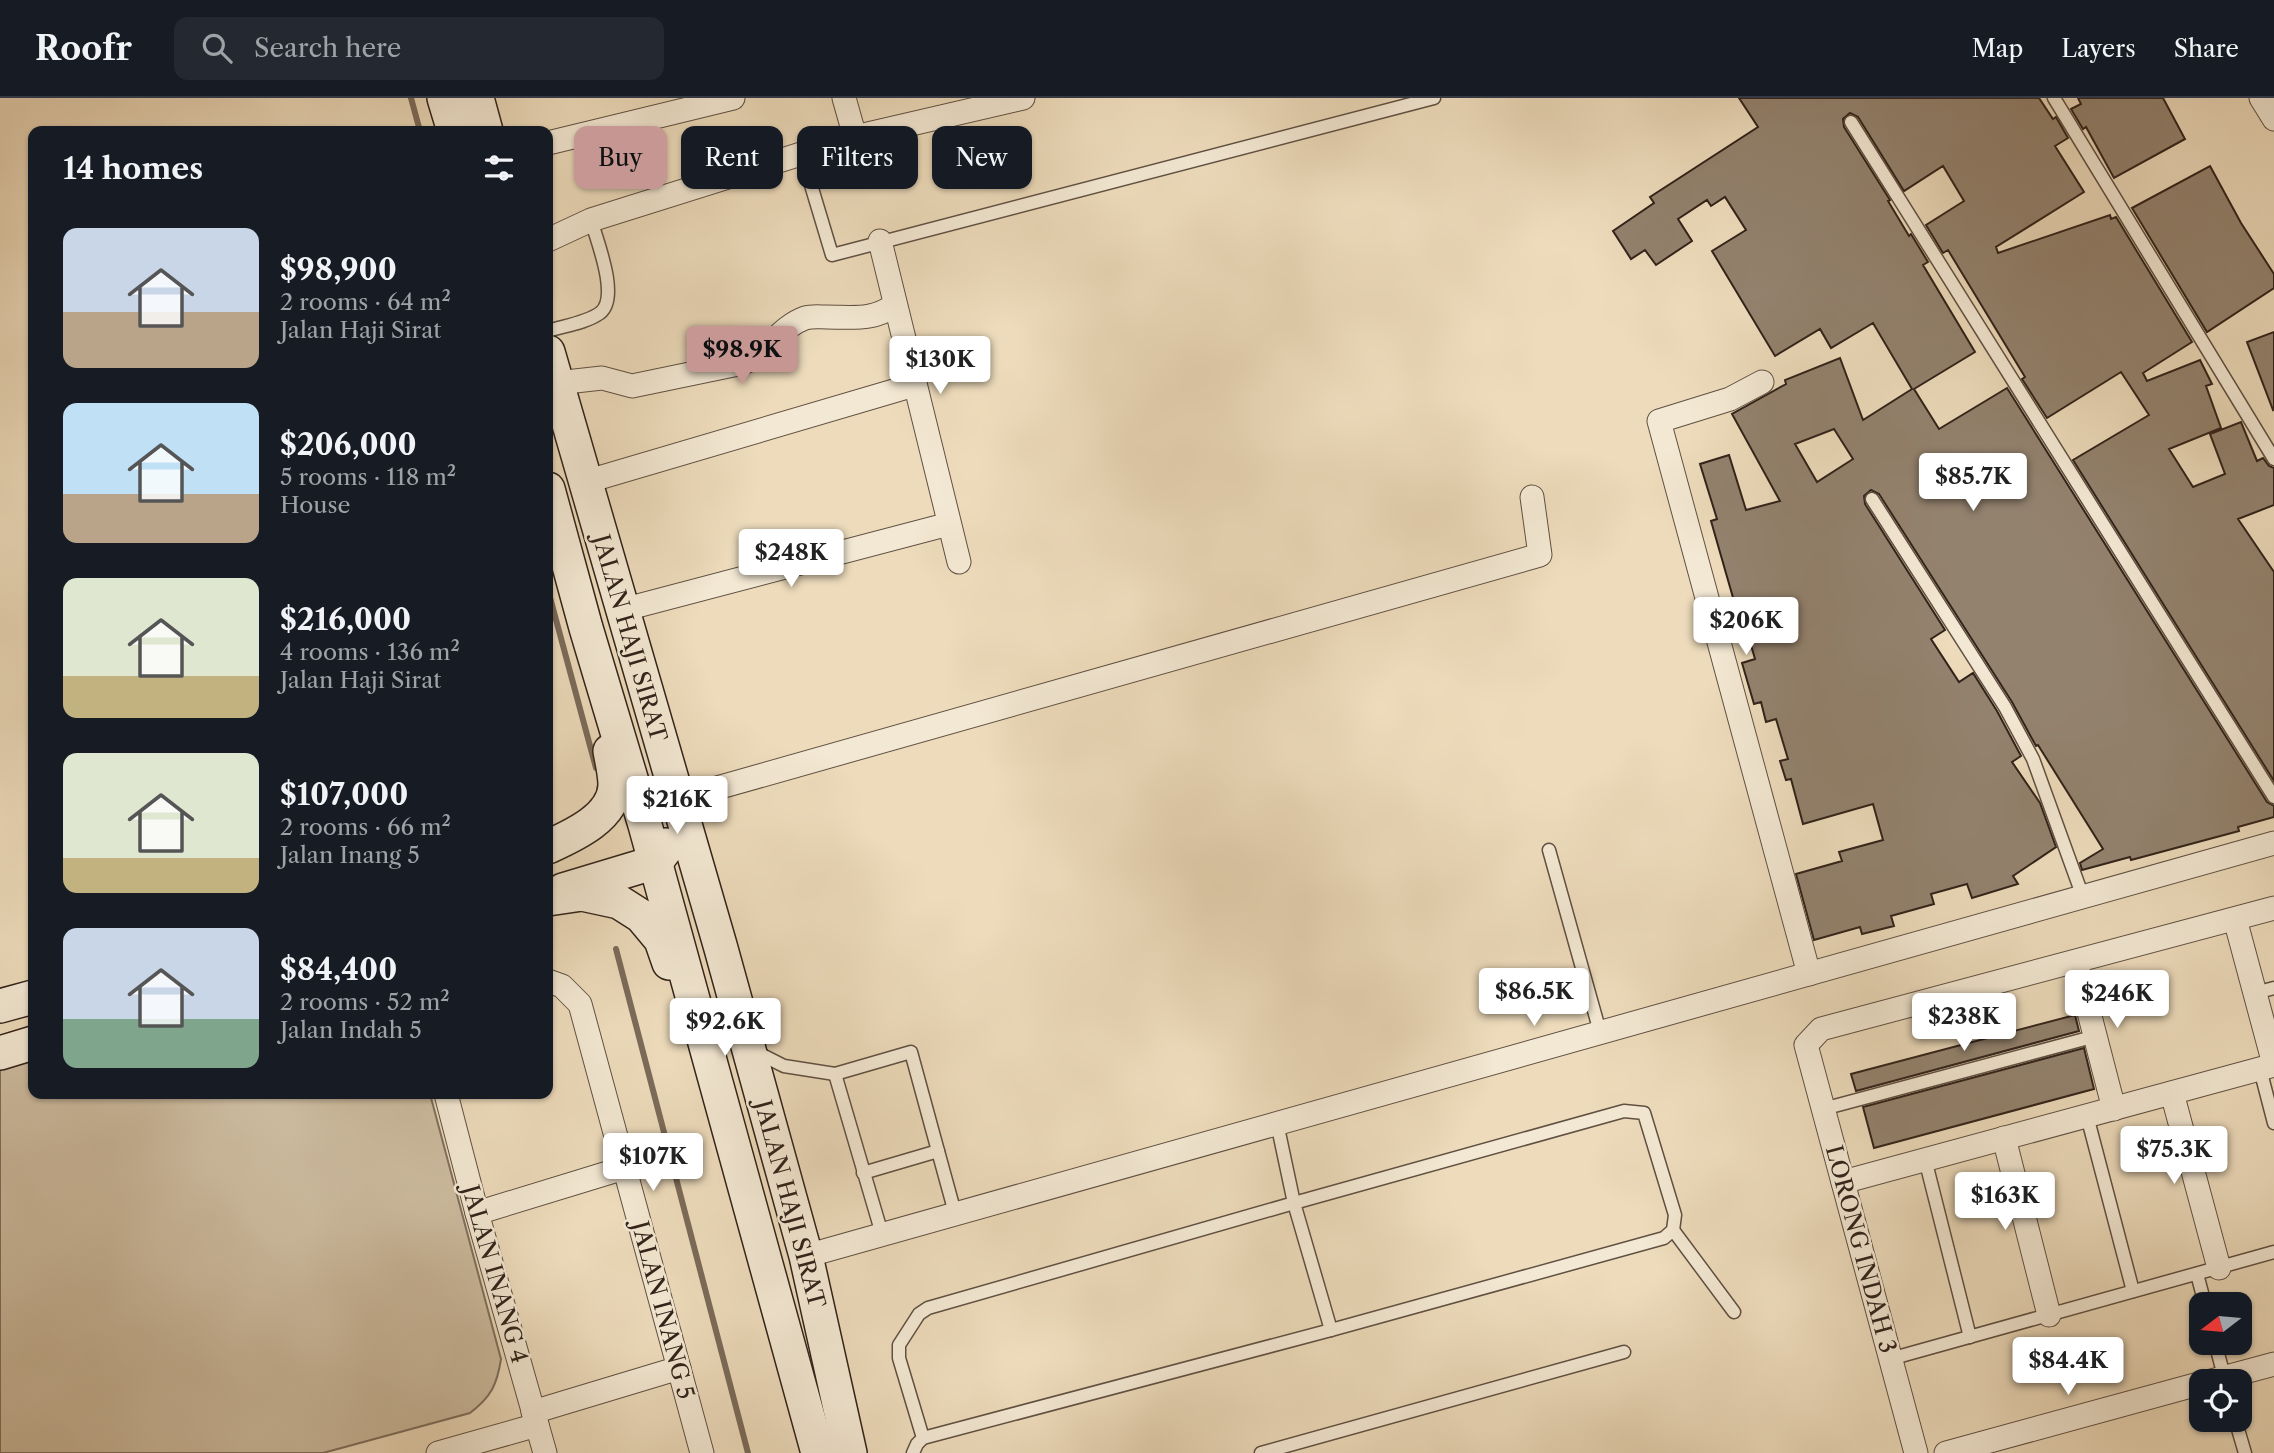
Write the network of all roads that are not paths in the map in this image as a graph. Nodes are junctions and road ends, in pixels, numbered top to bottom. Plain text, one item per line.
1 (444, 98) edge
2 (458, 98) edge
3 (477, 98) edge
4 (733, 98) edge
5 (1023, 98) edge
6 (1434, 98) edge
7 (2054, 98) edge
8 (2261, 98) edge
9 (847, 99) edge
10 (2274, 119) edge
11 (1851, 122) dead end
12 (452, 126) edge
13 (465, 126) edge
14 (485, 126) edge
15 (853, 126) edge
16 (905, 126) edge
17 (553, 142) edge
18 (797, 157) edge
19 (812, 189) edge
20 (591, 220) junction
21 (553, 238) edge
22 (880, 241) junction
23 (895, 305) junction
24 (553, 329) edge
25 (553, 369) edge
26 (1762, 382) dead end
27 (557, 383) junction
28 (914, 385) junction
29 (2274, 459) edge
30 (584, 482) junction
31 (1532, 497) dead end
32 (1872, 499) dead end
33 (949, 524) junction
34 (554, 534) edge
35 (959, 562) dead end
36 (622, 610) junction
37 (586, 628) junction
38 (2274, 797) edge
39 (678, 799) junction
40 (656, 842) junction
41 (2274, 843) edge
42 (553, 846) edge
43 (553, 849) edge
44 (1549, 850) dead end
45 (553, 894) edge
46 (553, 897) edge
47 (2083, 897) junction
48 (2274, 908) edge
49 (2235, 919) junction
50 (720, 945) junction
51 (2076, 962) junction
52 (1809, 974) junction
53 (553, 983) edge
54 (2264, 990) edge
55 (28, 998) edge
56 (0, 1006) edge
57 (1600, 1032) junction
58 (2096, 1036) junction
59 (28, 1045) edge
60 (749, 1049) junction
61 (0, 1053) edge
62 (2269, 1066) edge
63 (835, 1074) junction
64 (2172, 1093) junction
65 (447, 1099) edge
66 (1823, 1109) junction
67 (2113, 1109) junction
68 (2087, 1116) junction
69 (1277, 1123) junction
70 (2274, 1123) edge
71 (2004, 1138) junction
72 (938, 1151) junction
73 (1925, 1159) junction
74 (624, 1168) junction
75 (863, 1173) junction
76 (1843, 1182) junction
77 (1294, 1203) junction
78 (477, 1213) junction
79 (956, 1213) junction
80 (1673, 1230) junction
81 (881, 1234) junction
82 (2274, 1252) edge
83 (806, 1256) junction
84 (2208, 1271) junction
85 (2133, 1291) junction
86 (2206, 1292) edge
87 (1734, 1312) dead end
88 (2049, 1315) junction
89 (1331, 1330) junction
90 (1970, 1337) junction
91 (1623, 1352) dead end
92 (791, 1353) junction
93 (1890, 1359) junction
94 (2274, 1364) edge
95 (679, 1368) junction
96 (2252, 1371) edge
97 (2189, 1387) edge
98 (535, 1418) junction
99 (2239, 1432) edge
100 (923, 1438) junction
101 (438, 1453) edge
102 (545, 1453) edge
103 (702, 1453) edge
104 (818, 1453) edge
105 (850, 1453) edge
106 (914, 1453) edge
107 (1261, 1453) edge
108 (1916, 1453) edge
109 (1946, 1453) edge
110 (2245, 1453) edge

1 - 12 main road
2 - 13 main road
3 - 14 main road
4 - 17 street
5 - 16 street
6 - 22 lane
7 - 29 lane
8 - 10 street
9 - 15 street
11 - 38 lane
18 - 20 street
19 - 22 lane
20 - 21 street
20 - 24 lane
22 - 23 street
23 - 27 street
23 - 28 street
25 - 27 main road, JALAN HAJI SIRAT
26 - 52 street
27 - 30 main road, JALAN HAJI SIRAT
28 - 30 street
28 - 33 street
30 - 36 main road, JALAN HAJI SIRAT
30 - 40 main road
31 - 39 street
32 - 47 lane
33 - 35 street
33 - 36 street
34 - 37 main road, JALAN HAJI SIRAT
36 - 39 main road, JALAN HAJI SIRAT
37 - 40 main road, JALAN HAJI SIRAT
37 - 42 main road
39 - 50 main road, JALAN HAJI SIRAT
40 - 43 main road
40 - 45 main road
40 - 50 main road
40 - 92 main road, JALAN HAJI SIRAT
41 - 47 street
44 - 57 lane
46 - 92 main road
47 - 52 street
48 - 49 street
49 - 51 street
49 - 54 street
50 - 60 main road, JALAN HAJI SIRAT
51 - 58 street
51 - 66 street, LORONG INDAH 3
52 - 57 street
53 - 74 street, JALAN INANG 5
54 - 62 street
55 - 56 main road
57 - 69 street
58 - 66 lane
58 - 67 street
59 - 61 main road
60 - 63 lane
60 - 83 main road, JALAN HAJI SIRAT
62 - 64 street
62 - 70 lane
63 - 72 lane
63 - 75 lane
64 - 67 street
64 - 84 street
65 - 78 street, JALAN INANG 4
66 - 76 street, LORONG INDAH 3
67 - 68 street
68 - 71 street
68 - 85 lane
69 - 77 lane
69 - 79 street
71 - 73 street
71 - 88 street
72 - 75 lane
72 - 79 lane
73 - 76 street
73 - 90 lane
74 - 78 street
74 - 95 street, JALAN INANG 5
75 - 81 lane
76 - 93 street, LORONG INDAH 3
77 - 80 lane
77 - 89 lane
77 - 100 lane
78 - 98 street, JALAN INANG 4
79 - 81 street
80 - 87 lane
80 - 89 lane
81 - 83 street
82 - 84 lane
83 - 105 main road, JALAN HAJI SIRAT
84 - 85 lane
84 - 86 lane
85 - 88 lane
88 - 90 lane
89 - 100 lane
90 - 93 lane
91 - 107 lane
92 - 104 main road, JALAN HAJI SIRAT
93 - 108 street, LORONG INDAH 3
94 - 96 street
95 - 98 street
95 - 103 street, JALAN INANG 5
97 - 109 street
98 - 101 street
98 - 102 street, JALAN INANG 4
99 - 110 lane
100 - 106 lane

